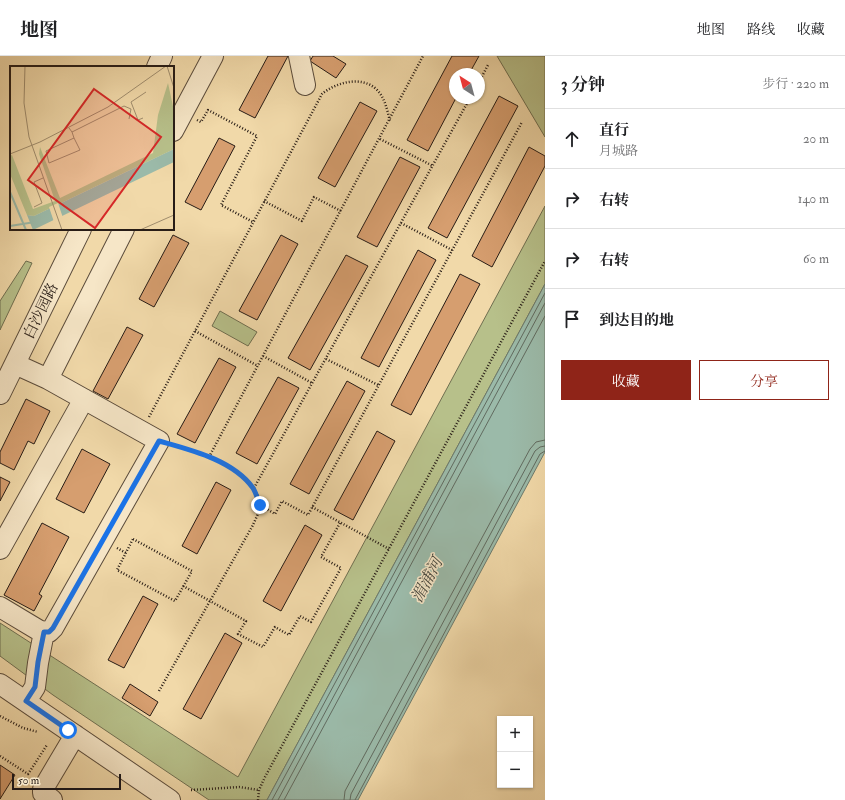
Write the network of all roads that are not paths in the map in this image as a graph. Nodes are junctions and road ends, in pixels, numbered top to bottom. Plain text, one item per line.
1 (162, 56) edge
2 (213, 56) edge
3 (300, 56) edge
4 (157, 66) edge
5 (305, 85) dead end
6 (174, 129) edge
7 (81, 230) edge
8 (123, 230) edge
9 (15, 364) junction
10 (48, 379) junction
11 (0, 394) edge
12 (84, 399) junction
13 (0, 549) edge
14 (0, 607) edge
15 (44, 632) junction
16 (0, 684) edge
17 (26, 701) junction
18 (75, 735) junction
19 (52, 800) edge
20 (170, 800) edge

1 - 4 street
2 - 6 street
3 - 5 street
7 - 9 street, 白沙园路
8 - 10 street
9 - 10 street
9 - 11 street, 白沙园路
10 - 12 street
12 - 13 street
12 - 15 street
14 - 15 street
15 - 17 street
16 - 17 street
17 - 18 street
18 - 19 street
18 - 20 street

